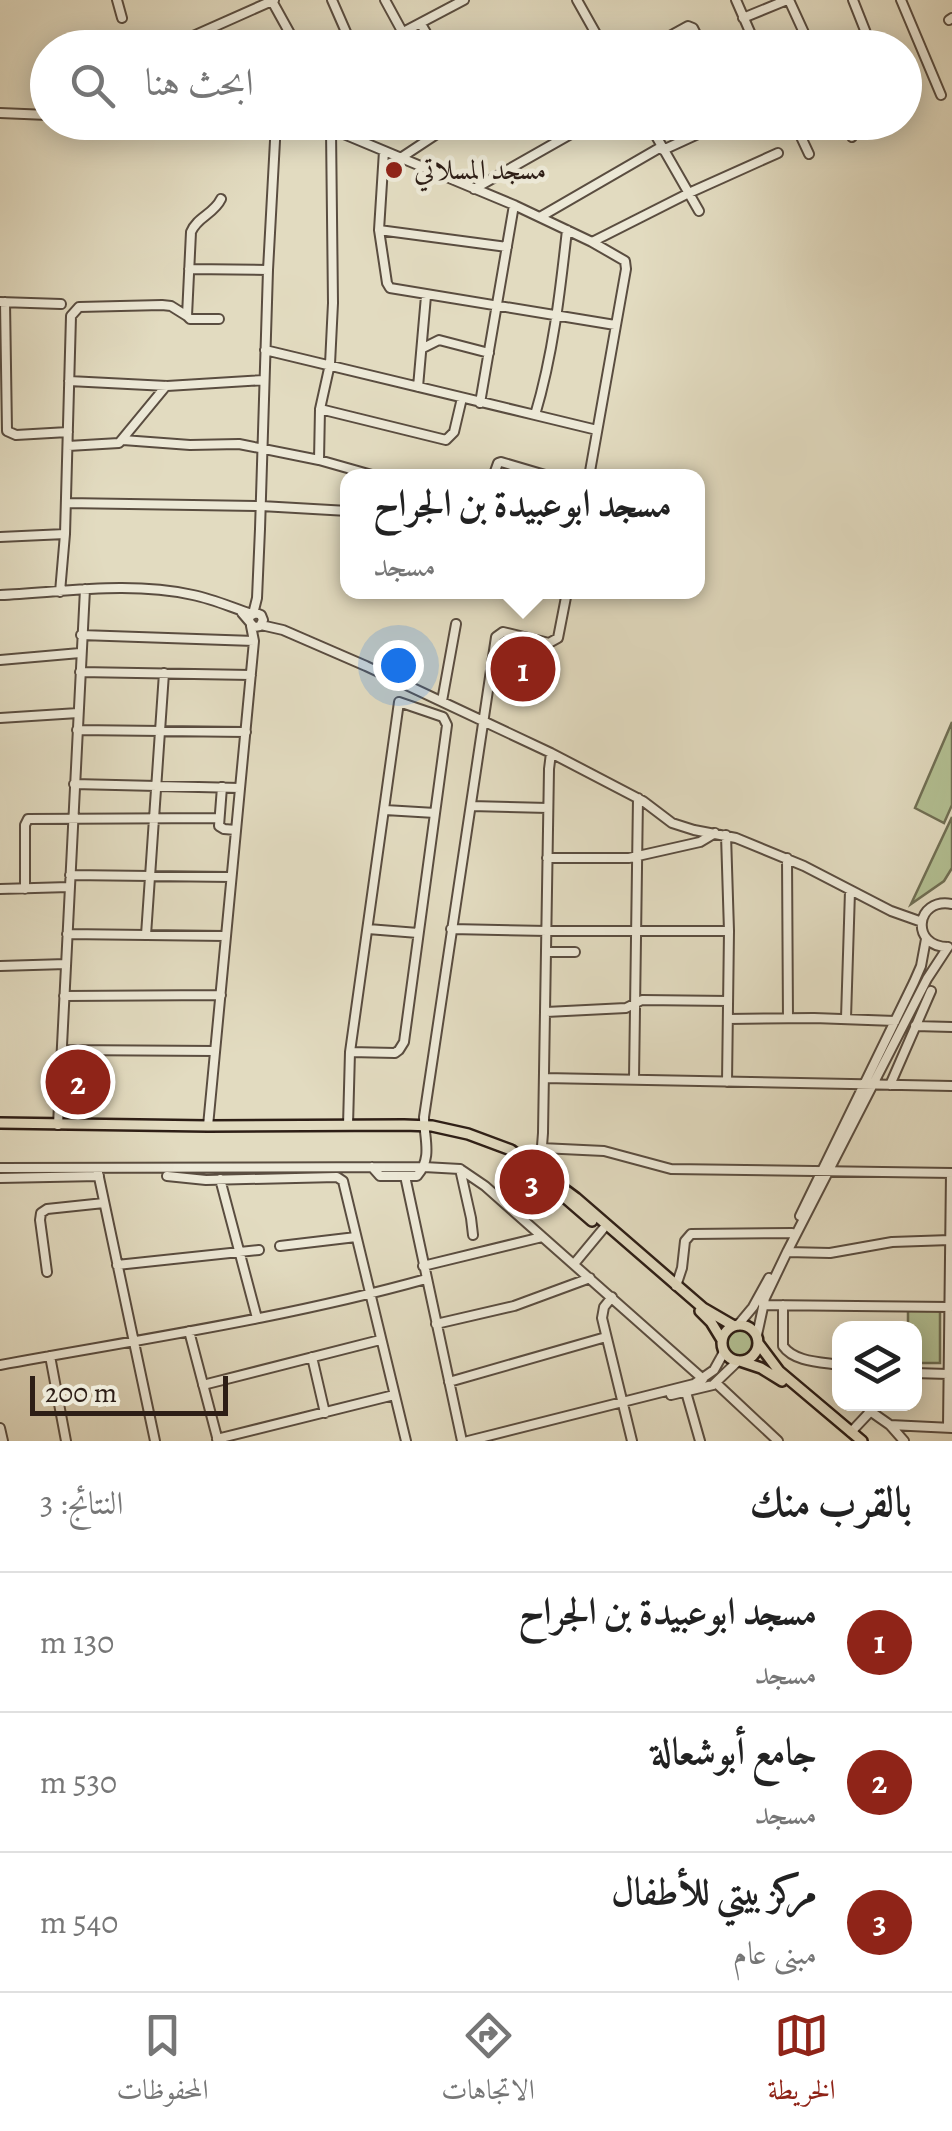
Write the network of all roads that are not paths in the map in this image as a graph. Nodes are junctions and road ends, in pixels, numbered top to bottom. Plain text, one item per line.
1 (117, 0) edge
2 (274, 0) edge
3 (332, 0) edge
4 (385, 0) edge
5 (437, 0) edge
6 (464, 0) edge
7 (576, 0) edge
8 (736, 0) edge
9 (788, 0) edge
10 (853, 0) edge
11 (901, 0) edge
12 (442, 11) junction
13 (122, 18) dead end
14 (743, 18) junction
15 (421, 24) junction
16 (207, 30) edge
17 (289, 30) edge
18 (345, 30) edge
19 (401, 30) edge
20 (409, 30) edge
21 (424, 30) edge
22 (593, 30) edge
23 (749, 30) edge
24 (802, 30) edge
25 (865, 30) edge
26 (914, 30) edge
27 (922, 48) edge
28 (942, 94) dead end
29 (0, 113) edge
30 (30, 114) edge
31 (275, 140) edge
32 (331, 140) edge
33 (355, 140) edge
34 (426, 140) edge
35 (561, 140) edge
36 (658, 140) edge
37 (681, 140) edge
38 (802, 140) edge
39 (662, 148) junction
40 (384, 152) junction
41 (778, 152) dead end
42 (809, 154) dead end
43 (399, 159) junction
44 (474, 190) junction
45 (688, 193) junction
46 (221, 199) dead end
47 (514, 205) junction
48 (699, 211) dead end
49 (540, 217) junction
50 (380, 230) junction
51 (567, 230) junction
52 (592, 242) junction
53 (507, 247) junction
54 (189, 269) junction
55 (268, 270) junction
56 (426, 296) junction
57 (3, 302) edge
58 (61, 304) dead end
59 (497, 307) junction
60 (557, 315) junction
61 (188, 316) junction
62 (424, 317) junction
63 (219, 319) dead end
64 (616, 325) junction
65 (438, 340) junction
66 (265, 350) junction
67 (421, 350) junction
68 (489, 353) junction
69 (330, 364) junction
70 (264, 380) junction
71 (69, 381) junction
72 (167, 386) junction
73 (418, 387) junction
74 (462, 398) junction
75 (480, 403) junction
76 (320, 409) junction
77 (535, 416) junction
78 (597, 430) junction
79 (68, 432) junction
80 (123, 440) junction
81 (68, 446) junction
82 (262, 447) junction
83 (319, 460) junction
84 (353, 469) edge
85 (496, 469) edge
86 (526, 469) edge
87 (590, 469) edge
88 (66, 503) junction
89 (261, 506) junction
90 (340, 511) edge
91 (65, 534) junction
92 (0, 537) edge
93 (85, 589) junction
94 (60, 592) junction
95 (0, 595) edge
96 (566, 599) edge
97 (256, 620) junction
98 (456, 624) dead end
99 (82, 635) junction
100 (254, 641) junction
101 (80, 653) junction
102 (0, 660) edge
103 (80, 672) junction
104 (164, 673) junction
105 (251, 675) junction
106 (402, 684) junction
107 (442, 701) junction
108 (399, 702) junction
109 (78, 713) junction
110 (0, 718) edge
111 (484, 721) junction
112 (77, 730) junction
113 (160, 731) junction
114 (246, 732) junction
115 (551, 753) junction
116 (74, 784) junction
117 (156, 786) junction
118 (222, 787) junction
119 (240, 788) junction
120 (638, 798) junction
121 (471, 806) junction
122 (548, 808) junction
123 (385, 810) junction
124 (436, 812) junction
125 (72, 818) junction
126 (154, 818) junction
127 (219, 818) junction
128 (236, 830) junction
129 (715, 833) junction
130 (726, 835) junction
131 (638, 856) junction
132 (547, 858) junction
133 (787, 858) junction
134 (70, 875) junction
135 (150, 876) junction
136 (231, 878) junction
137 (69, 887) junction
138 (25, 888) junction
139 (0, 889) edge
140 (850, 891) junction
141 (951, 892) edge
142 (938, 904) junction
143 (952, 904) edge
144 (922, 922) junction
145 (368, 929) junction
146 (451, 929) junction
147 (729, 930) junction
148 (638, 931) junction
149 (548, 932) junction
150 (418, 933) junction
151 (67, 934) junction
152 (146, 935) junction
153 (226, 936) junction
154 (926, 939) junction
155 (950, 946) edge
156 (547, 952) junction
157 (575, 952) dead end
158 (66, 964) junction
159 (0, 966) edge
160 (931, 991) dead end
161 (220, 995) junction
162 (64, 996) junction
163 (728, 1000) junction
164 (634, 1004) junction
165 (546, 1012) junction
166 (788, 1018) junction
167 (846, 1018) junction
168 (728, 1019) junction
169 (895, 1021) junction
170 (915, 1026) junction
171 (952, 1027) edge
172 (62, 1050) junction
173 (216, 1051) junction
174 (350, 1052) junction
175 (544, 1078) junction
176 (634, 1079) junction
177 (727, 1082) junction
178 (868, 1084) junction
179 (890, 1085) junction
180 (952, 1086) edge
181 (0, 1123) edge
182 (58, 1125) junction
183 (348, 1125) junction
184 (424, 1125) junction
185 (208, 1126) junction
186 (502, 1147) junction
187 (541, 1148) junction
188 (532, 1164) junction
189 (198, 1167) junction
190 (372, 1167) junction
191 (424, 1167) junction
192 (0, 1168) edge
193 (460, 1169) junction
194 (98, 1172) junction
195 (824, 1172) junction
196 (951, 1173) edge
197 (167, 1176) dead end
198 (405, 1176) junction
199 (0, 1178) edge
200 (198, 1180) junction
201 (220, 1180) junction
202 (104, 1203) junction
203 (602, 1230) junction
204 (792, 1233) junction
205 (473, 1235) dead end
206 (356, 1237) junction
207 (542, 1237) junction
208 (950, 1240) edge
209 (280, 1246) dead end
210 (260, 1250) dead end
211 (238, 1252) junction
212 (787, 1252) junction
213 (574, 1264) junction
214 (117, 1265) junction
215 (423, 1266) junction
216 (47, 1272) dead end
217 (590, 1278) junction
218 (426, 1279) junction
219 (676, 1286) junction
220 (369, 1294) junction
221 (612, 1297) junction
222 (950, 1304) edge
223 (763, 1305) junction
224 (784, 1305) junction
225 (257, 1318) junction
226 (436, 1324) junction
227 (736, 1325) junction
228 (189, 1331) junction
229 (606, 1337) junction
230 (757, 1339) junction
231 (134, 1340) junction
232 (380, 1340) junction
233 (722, 1340) junction
234 (724, 1352) junction
235 (50, 1356) junction
236 (312, 1357) junction
237 (950, 1358) edge
238 (739, 1362) junction
239 (832, 1364) edge
240 (0, 1365) edge
241 (922, 1373) edge
242 (948, 1374) junction
243 (703, 1379) junction
244 (449, 1382) junction
245 (716, 1383) junction
246 (203, 1385) junction
247 (686, 1392) junction
248 (394, 1396) junction
249 (623, 1404) junction
250 (868, 1411) edge
251 (875, 1411) edge
252 (325, 1412) junction
253 (890, 1426) junction
254 (0, 1428) edge
255 (950, 1428) edge
256 (852, 1437) edge
257 (218, 1440) edge
258 (2, 1441) edge
259 (66, 1441) edge
260 (155, 1441) edge
261 (406, 1441) edge
262 (466, 1441) edge
263 (482, 1441) edge
264 (632, 1441) edge
265 (700, 1441) edge
266 (778, 1441) edge
267 (862, 1441) edge
268 (904, 1441) edge

1 - 13 street
2 - 16 street
2 - 17 street
3 - 18 street
4 - 19 street
5 - 12 street
6 - 12 street
7 - 22 street
8 - 14 street
9 - 14 street
9 - 24 street
10 - 25 street
11 - 26 street
12 - 15 street
14 - 23 street
15 - 20 street
15 - 21 street
27 - 28 street
29 - 30 street
31 - 55 street
32 - 69 street
33 - 40 street
34 - 43 street
35 - 44 street
36 - 39 street
37 - 39 street
38 - 42 street
39 - 45 street
39 - 49 street
40 - 43 street
40 - 50 street
41 - 45 street
43 - 44 street
44 - 47 street
45 - 48 street
45 - 52 street
46 - 54 street
47 - 49 street
47 - 53 street
49 - 51 street
50 - 53 street
50 - 56 street
51 - 52 street
51 - 60 street
52 - 64 street
53 - 59 street
54 - 55 street
54 - 61 street
55 - 66 street
56 - 59 street
56 - 62 street
57 - 58 street
57 - 79 street
59 - 60 street
59 - 68 street
60 - 64 street
60 - 77 street
61 - 63 street
61 - 71 street
62 - 65 street
62 - 67 street
64 - 78 street
65 - 67 street
65 - 68 street
66 - 69 street
66 - 70 street
67 - 73 street
68 - 75 street
69 - 73 street
69 - 76 street
70 - 72 street
70 - 82 street
71 - 72 street
71 - 79 street
72 - 80 street
73 - 74 street
74 - 75 street
74 - 76 street
75 - 77 street
76 - 83 street
77 - 78 street
78 - 87 street
79 - 81 street
80 - 81 street
80 - 82 street
81 - 88 street
82 - 83 street
82 - 89 street
83 - 84 street
85 - 86 street
88 - 89 street
88 - 91 street
89 - 90 street
89 - 97 street
91 - 92 street
91 - 94 street
93 - 94 street
93 - 97 street
93 - 99 street
94 - 95 street
96 - 111 street
97 - 100 street
97 - 106 street
98 - 107 street
99 - 100 street
99 - 101 street
100 - 105 street
101 - 102 street
101 - 103 street
103 - 104 street
103 - 109 street
104 - 105 street
104 - 113 street
105 - 114 street
106 - 107 street
106 - 108 street
107 - 111 street
108 - 123 street
108 - 124 street
109 - 110 street
109 - 112 street
111 - 115 street
111 - 121 street
112 - 113 street
112 - 116 street
113 - 114 street
113 - 117 street
114 - 119 street
115 - 120 street
115 - 122 street
116 - 117 street
116 - 125 street
117 - 118 street
117 - 126 street
118 - 119 street
118 - 127 street
119 - 128 street
120 - 129 street
120 - 131 street
121 - 122 street
121 - 146 street
122 - 132 street
123 - 124 street
123 - 145 street
124 - 150 street
125 - 126 street
125 - 134 street
125 - 138 street
126 - 127 street
126 - 135 street
127 - 128 street
128 - 136 street
129 - 130 street
129 - 131 street
130 - 133 street
130 - 147 street
131 - 132 street
131 - 148 street
132 - 149 street
133 - 140 street
133 - 166 street
134 - 135 street
134 - 137 street
135 - 136 street
135 - 152 street
136 - 153 street
137 - 138 street
137 - 151 street
138 - 139 street
140 - 144 street
140 - 167 street
141 - 142 street
142 - 143 street
142 - 144 street
144 - 154 street
145 - 150 street
145 - 174 street
146 - 149 street
146 - 184 street
147 - 148 street
147 - 163 street
148 - 149 street
148 - 164 street
149 - 156 street
150 - 174 street
151 - 152 street
151 - 158 street
152 - 153 street
153 - 161 street
154 - 155 street
154 - 169 street
155 - 178 street
156 - 157 street
156 - 165 street
158 - 159 street
158 - 162 street
160 - 170 street
161 - 162 street
161 - 173 street
162 - 172 street
163 - 164 street
163 - 168 street
164 - 165 street
164 - 176 street
165 - 175 street
166 - 167 street
166 - 168 street
167 - 169 street
168 - 177 street
169 - 178 street
170 - 171 street
170 - 179 street
172 - 173 street
172 - 182 street
173 - 185 street
174 - 183 street
175 - 176 street
175 - 187 street
176 - 177 street
177 - 178 street
178 - 179 street
178 - 195 street
179 - 180 street
181 - 182 main road
182 - 185 main road
183 - 184 main road
183 - 185 main road
184 - 186 main road
184 - 191 street
186 - 188 main road
186 - 203 main road
187 - 188 street
187 - 195 street
188 - 219 main road
189 - 190 street
189 - 194 street
189 - 200 street
190 - 191 street
190 - 198 street
191 - 193 street
191 - 198 street
192 - 194 street
193 - 205 street
193 - 207 street
194 - 199 street
194 - 202 street
195 - 196 street
195 - 204 street
195 - 212 street
196 - 208 street
197 - 200 street
198 - 215 street
200 - 201 street
201 - 206 street
201 - 211 street
202 - 214 street
202 - 216 street
203 - 213 street
203 - 233 main road
204 - 219 street
204 - 227 street
206 - 209 street
206 - 220 street
207 - 213 street
207 - 215 street
208 - 212 street
208 - 222 street
210 - 211 street
211 - 214 street
211 - 225 street
212 - 223 street
213 - 217 street
214 - 231 street
215 - 218 street
217 - 221 street
217 - 226 street
218 - 220 street
218 - 226 street
219 - 227 main road
220 - 225 street
220 - 232 street
221 - 229 street
221 - 243 street
222 - 224 street
222 - 237 street
223 - 224 street
223 - 230 street
224 - 239 street
225 - 228 street
226 - 244 street
227 - 230 main road
227 - 233 main road
228 - 231 street
228 - 246 street
229 - 244 street
229 - 249 street
230 - 238 main road
230 - 256 main road
231 - 235 street
231 - 260 street
232 - 236 street
232 - 248 street
233 - 234 main road
234 - 238 main road
234 - 243 street
235 - 240 street
235 - 259 street
236 - 246 street
236 - 252 street
237 - 242 street
238 - 245 street
238 - 256 main road
241 - 242 street
242 - 255 street
243 - 249 street
244 - 262 street
245 - 247 street
245 - 266 street
246 - 257 street
247 - 249 street
247 - 265 street
248 - 252 street
248 - 261 street
249 - 262 street
249 - 263 street
249 - 264 street
250 - 256 street
251 - 253 street
252 - 257 street
253 - 255 street
253 - 268 street
254 - 258 street
256 - 267 main road

